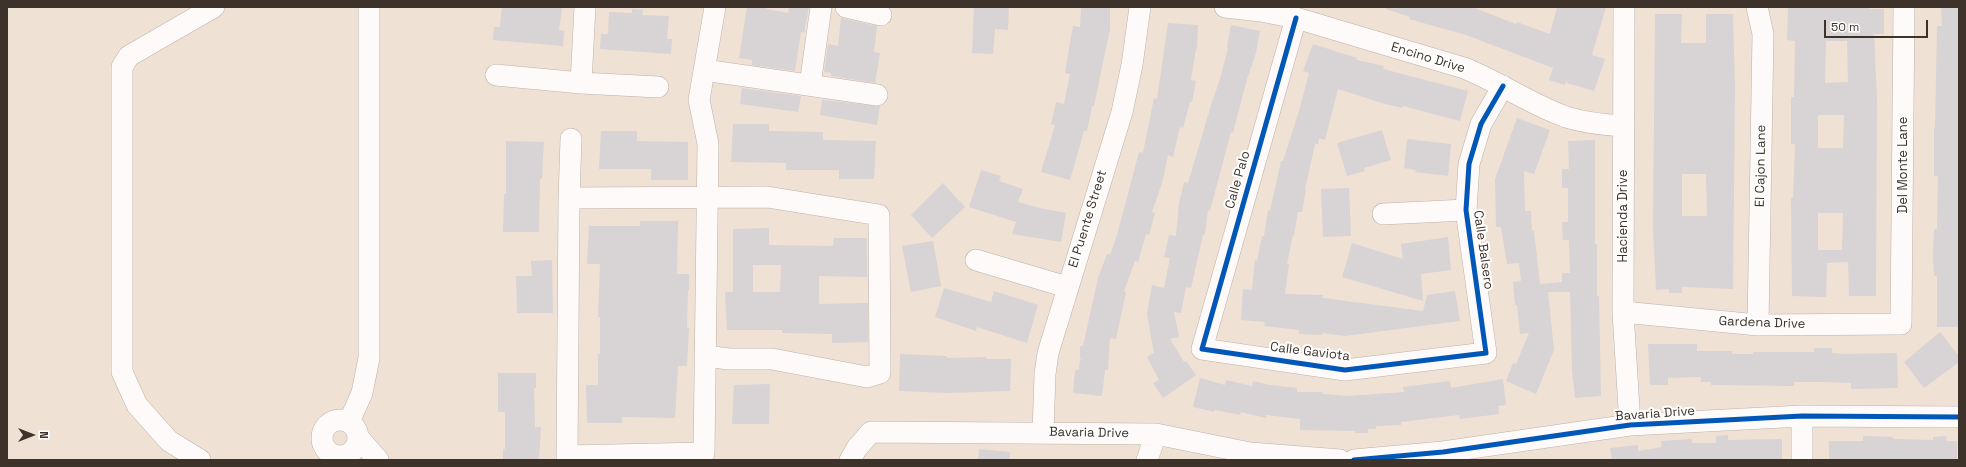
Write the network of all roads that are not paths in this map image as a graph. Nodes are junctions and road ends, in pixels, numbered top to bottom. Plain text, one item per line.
1 (214, 7) edge
2 (369, 7) edge
3 (585, 7) edge
4 (715, 7) edge
5 (821, 7) edge
6 (846, 7) edge
7 (1140, 7) edge
8 (1225, 7) edge
9 (1624, 7) edge
10 (1757, 7) edge
11 (1904, 7) edge
12 (881, 15) dead end
13 (1296, 18) junction
14 (704, 70) junction
15 (496, 75) dead end
16 (581, 83) junction
17 (810, 85) junction
18 (1503, 86) junction
19 (658, 87) dead end
20 (877, 95) dead end
21 (1624, 126) junction
22 (571, 139) dead end
23 (708, 196) junction
24 (570, 198) junction
25 (1466, 210) junction
26 (1383, 214) dead end
27 (976, 260) dead end
28 (1067, 287) junction
29 (1623, 312) junction
30 (1902, 324) joint
31 (1758, 326) junction
32 (1202, 349) joint
33 (1486, 353) joint
34 (705, 356) junction
35 (1802, 416) junction
36 (1959, 417) edge
37 (1630, 425) junction
38 (353, 429) junction
39 (1043, 432) junction
40 (1156, 434) junction
41 (1444, 456) edge
42 (335, 457) edge
43 (567, 458) edge
44 (200, 460) edge
45 (378, 460) edge
46 (850, 460) edge
47 (1147, 460) edge
48 (1340, 460) edge
49 (1354, 460) edge
50 (1802, 460) edge

1 - 44 street
2 - 38 street
3 - 16 street
4 - 14 street
5 - 17 street
6 - 12 street
7 - 28 street, El Puente Street
8 - 13 street, Encino Drive
9 - 21 street, Hacienda Drive
10 - 31 street, El Cajon Lane
11 - 30 street, Del Monte Lane
13 - 18 street, Encino Drive
13 - 32 street, Calle Palo
14 - 17 street
14 - 23 street
15 - 16 street
16 - 19 street
17 - 20 street
18 - 21 street, Encino Drive
18 - 25 street, Calle Balsero
21 - 29 street, Hacienda Drive
22 - 24 street
23 - 24 street
23 - 34 street
23 - 34 street
24 - 43 street
25 - 26 street
25 - 33 street, Calle Balsero
27 - 28 street
28 - 39 street, El Puente Street
29 - 31 street, Gardena Drive
29 - 37 street, Hacienda Drive
30 - 31 street, Gardena Drive
32 - 33 street, Calle Gaviota
34 - 43 street
35 - 36 street, Bavaria Drive
35 - 37 street, Bavaria Drive
35 - 50 street
37 - 41 street, Bavaria Drive
38 - 42 street
38 - 42 street
38 - 45 street
39 - 40 street, Bavaria Drive
39 - 46 street, Bavaria Drive
40 - 47 street
40 - 48 street, Bavaria Drive
41 - 49 street, Bavaria Drive

